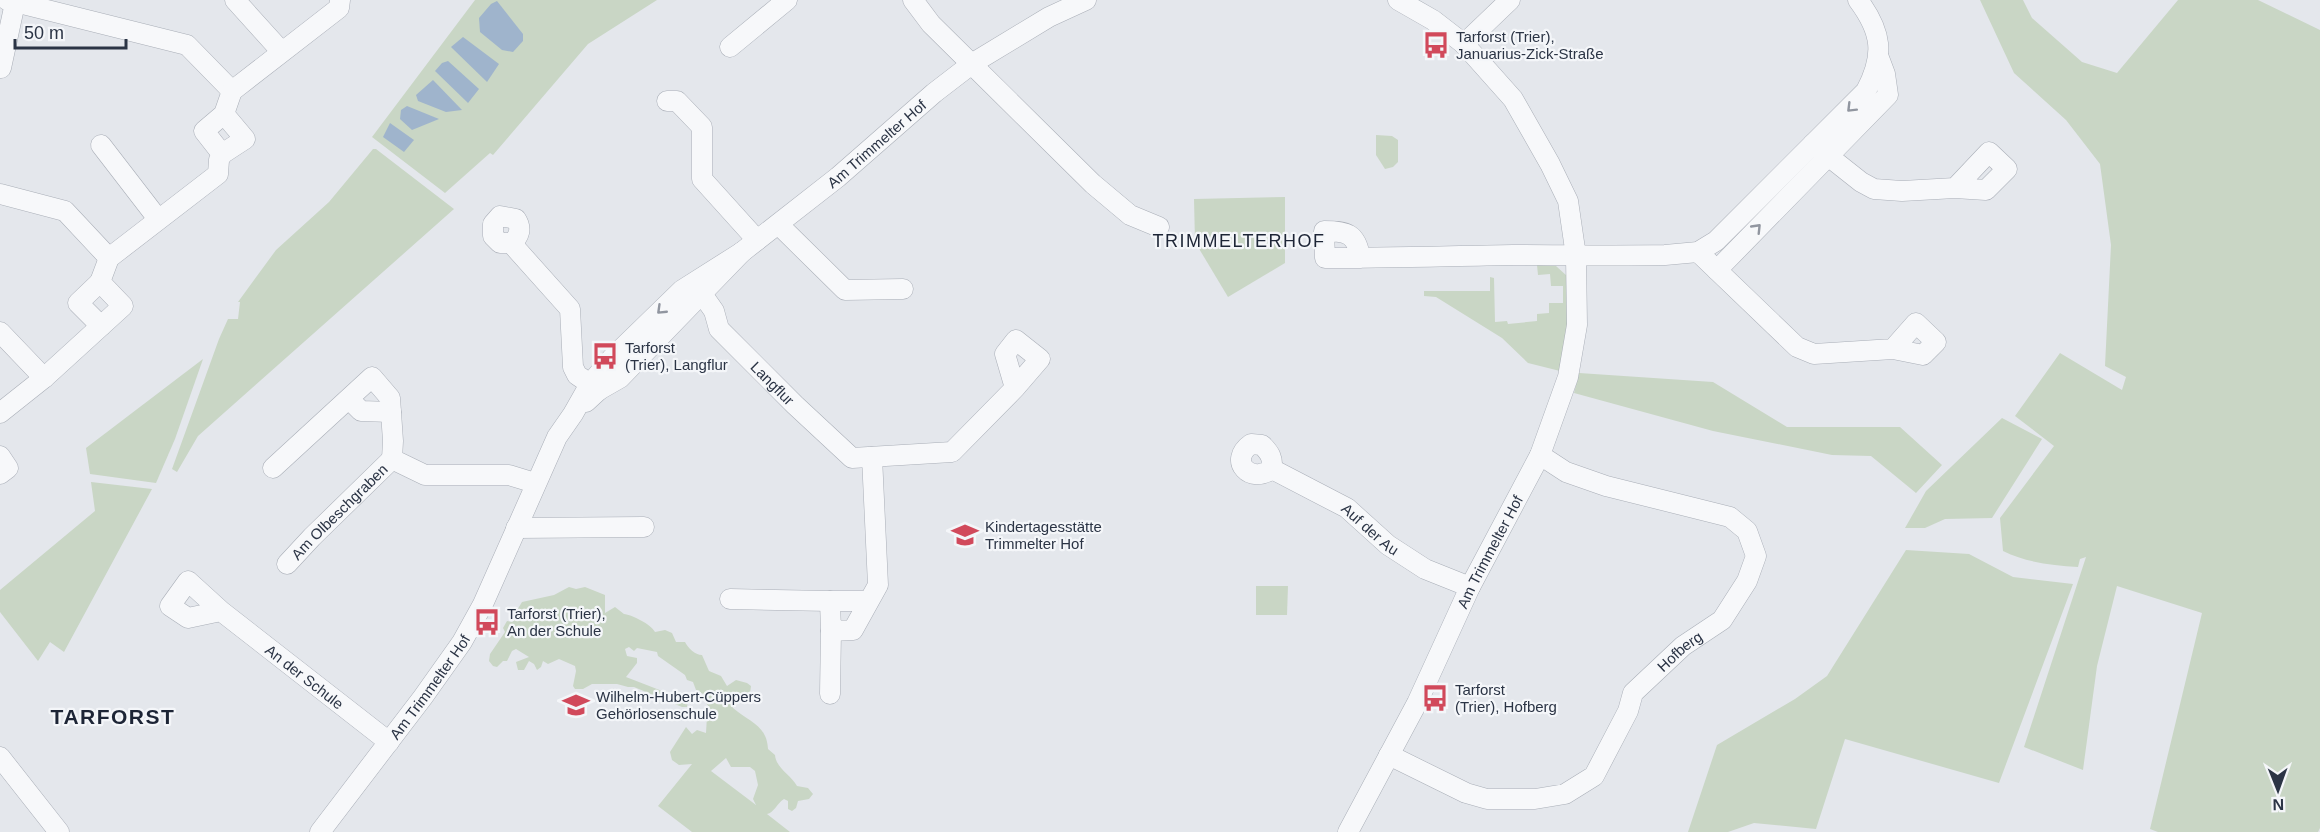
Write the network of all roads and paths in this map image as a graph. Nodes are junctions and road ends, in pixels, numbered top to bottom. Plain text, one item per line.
1 (235, 0) edge
2 (340, 0) edge
3 (787, 0) edge
4 (913, 0) edge
5 (1086, 0) edge
6 (1398, 0) edge
7 (1510, 0) edge
8 (1858, 0) edge
9 (11, 1) edge
10 (1464, 44) junction
11 (730, 47) dead end
12 (282, 51) junction
13 (973, 63) junction
14 (1, 68) edge
15 (232, 90) junction
16 (666, 101) dead end
17 (224, 114) junction
18 (101, 145) dead end
19 (1821, 150) junction
20 (222, 154) junction
21 (1955, 188) dead end
22 (0, 194) edge
23 (158, 219) junction
24 (779, 225) junction
25 (1159, 227) dead end
26 (511, 243) dead end
27 (750, 246) junction
28 (1698, 252) junction
29 (1576, 256) junction
30 (109, 258) junction
31 (1360, 258) dead end
32 (1717, 270) junction
33 (100, 282) junction
34 (698, 288) junction
35 (903, 290) dead end
36 (101, 326) junction
37 (0, 332) edge
38 (1893, 349) dead end
39 (44, 378) junction
40 (594, 387) junction
41 (1015, 388) dead end
42 (349, 399) junction
43 (391, 412) junction
44 (0, 413) edge
45 (1540, 455) junction
46 (0, 456) edge
47 (872, 457) junction
48 (392, 459) junction
49 (273, 468) dead end
50 (1272, 469) dead end
51 (0, 474) edge
52 (535, 483) junction
53 (644, 527) dead end
54 (516, 528) junction
55 (287, 564) dead end
56 (1470, 587) junction
57 (730, 599) dead end
58 (830, 601) junction
59 (869, 601) junction
60 (221, 611) dead end
61 (831, 631) junction
62 (830, 694) dead end
63 (389, 742) junction
64 (1389, 755) junction
65 (0, 757) edge
66 (59, 832) edge
67 (320, 832) edge
68 (1348, 832) edge

1 - 12 street
2 - 12 street
3 - 11 street
4 - 13 street
5 - 13 street, Am Trimmelter Hof
6 - 10 street, Am Trimmelter Hof
7 - 10 street
8 - 19 street
9 - 14 street
9 - 15 street
10 - 29 street, Am Trimmelter Hof
12 - 15 street
13 - 24 street, Am Trimmelter Hof
13 - 25 street
15 - 17 street
16 - 27 street
17 - 20 street
17 - 20 street
18 - 23 street
19 - 21 street
19 - 28 street
32 -> 19 street
20 - 23 street
22 - 30 street
23 - 30 street
24 - 27 street, Am Trimmelter Hof
24 - 35 street
26 - 40 street
27 - 34 street, Am Trimmelter Hof
28 - 29 street
28 - 32 street
29 - 31 street
29 - 45 street, Am Trimmelter Hof
30 - 33 street
32 - 38 street
33 - 36 street
33 - 36 street
34 - 40 street, Am Trimmelter Hof
34 - 47 street, Langflur
36 - 39 street
37 - 39 street
39 - 44 street
40 - 52 street, Am Trimmelter Hof
41 - 47 street, Langflur
42 - 43 street
42 - 43 street, Am Olbeschgraben
42 - 49 street, Am Olbeschgraben
43 - 48 street, Am Olbeschgraben
45 - 56 street, Am Trimmelter Hof
45 - 64 street, Hofberg
46 - 51 street
47 - 59 street
48 - 52 street, Am Olbeschgraben
48 - 55 street, Am Olbeschgraben
50 - 56 street, Auf der Au
52 - 54 street, Am Trimmelter Hof
53 - 54 street
54 - 63 street, Am Trimmelter Hof
56 - 64 street, Am Trimmelter Hof
57 - 58 street
58 - 59 street
58 - 61 street
59 - 61 street
60 - 63 street, An der Schule
61 - 62 street
63 - 67 street, Am Trimmelter Hof
64 - 68 street, Am Trimmelter Hof
65 - 66 street

